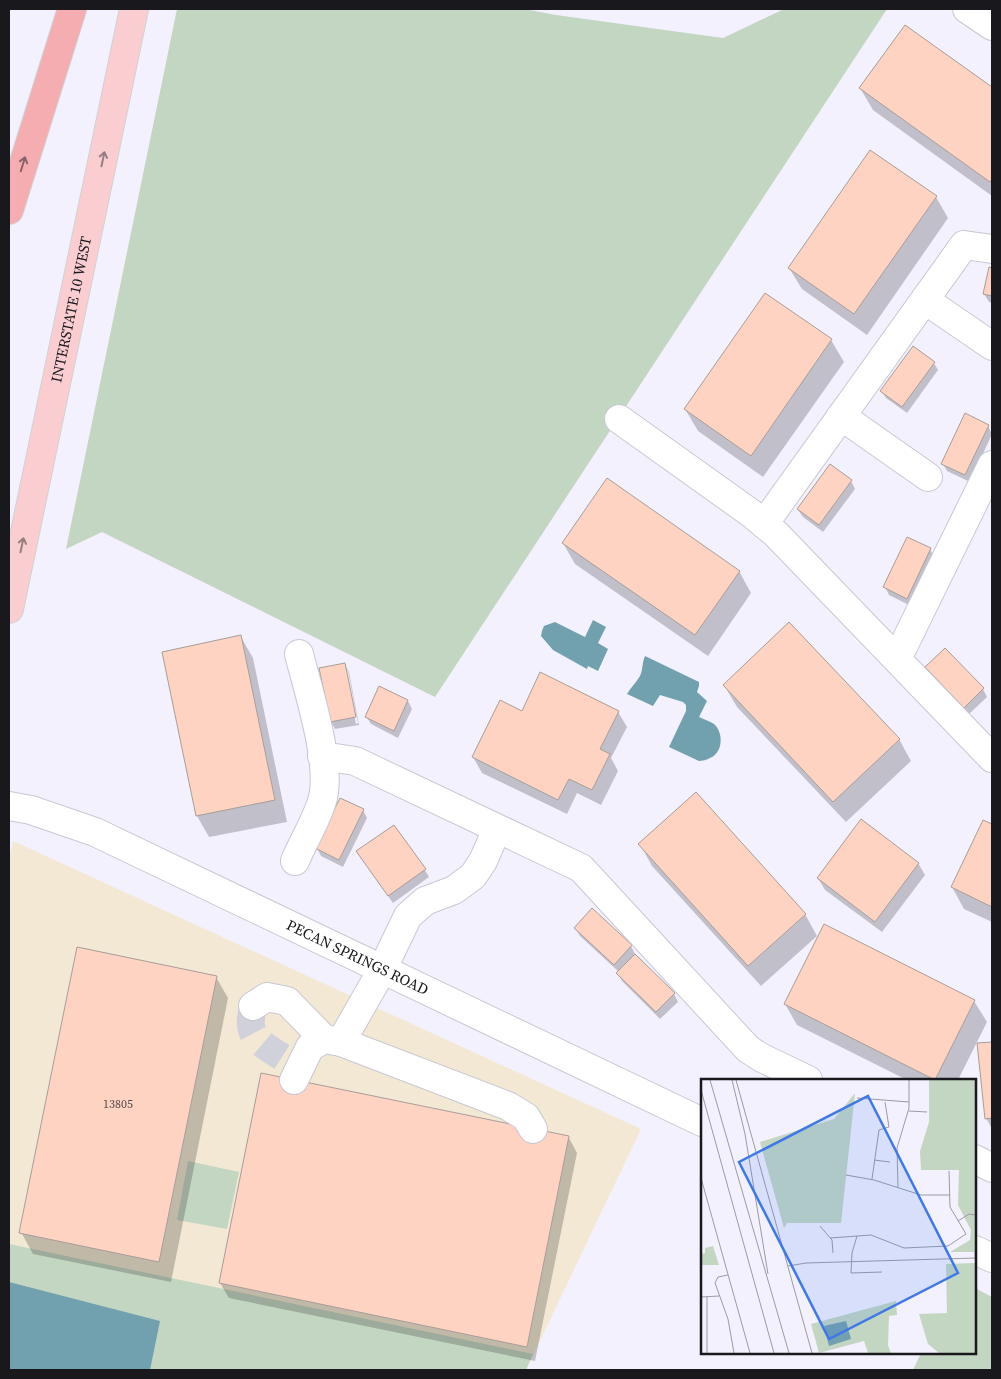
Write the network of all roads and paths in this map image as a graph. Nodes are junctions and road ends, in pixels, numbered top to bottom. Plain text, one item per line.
1 (72, 9) edge
2 (134, 9) edge
3 (967, 9) edge
4 (992, 26) edge
5 (9, 210) edge
6 (992, 249) edge
7 (925, 300) junction
8 (992, 346) edge
9 (841, 416) junction
10 (619, 419) dead end
11 (992, 465) edge
12 (928, 476) dead end
13 (764, 524) junction
14 (9, 610) edge
15 (299, 654) dead end
16 (897, 659) junction
17 (322, 756) junction
18 (992, 758) edge
19 (9, 806) edge
20 (498, 829) junction
21 (294, 861) dead end
22 (382, 970) junction
23 (253, 1006) dead end
24 (332, 1041) junction
25 (293, 1067) dead end
26 (806, 1079) edge
27 (701, 1122) edge
28 (533, 1129) dead end
29 (976, 1160) edge
30 (992, 1168) edge
31 (976, 1250) edge
32 (992, 1258) edge

5 -> 1 highway
14 -> 2 main road, INTERSTATE 10 WEST
3 - 4 street
6 - 7 street
7 - 8 street
7 - 9 street
9 - 12 street
9 - 13 street
10 - 13 street
11 - 16 street
13 - 16 street
15 - 17 street
16 - 18 street
17 - 20 street
17 - 21 street
19 - 22 street, PECAN SPRINGS ROAD
20 - 22 street
20 - 26 street
22 - 24 street
22 - 27 street, PECAN SPRINGS ROAD
23 - 24 street
24 - 25 street
24 - 28 street
29 - 30 street
31 - 32 street

